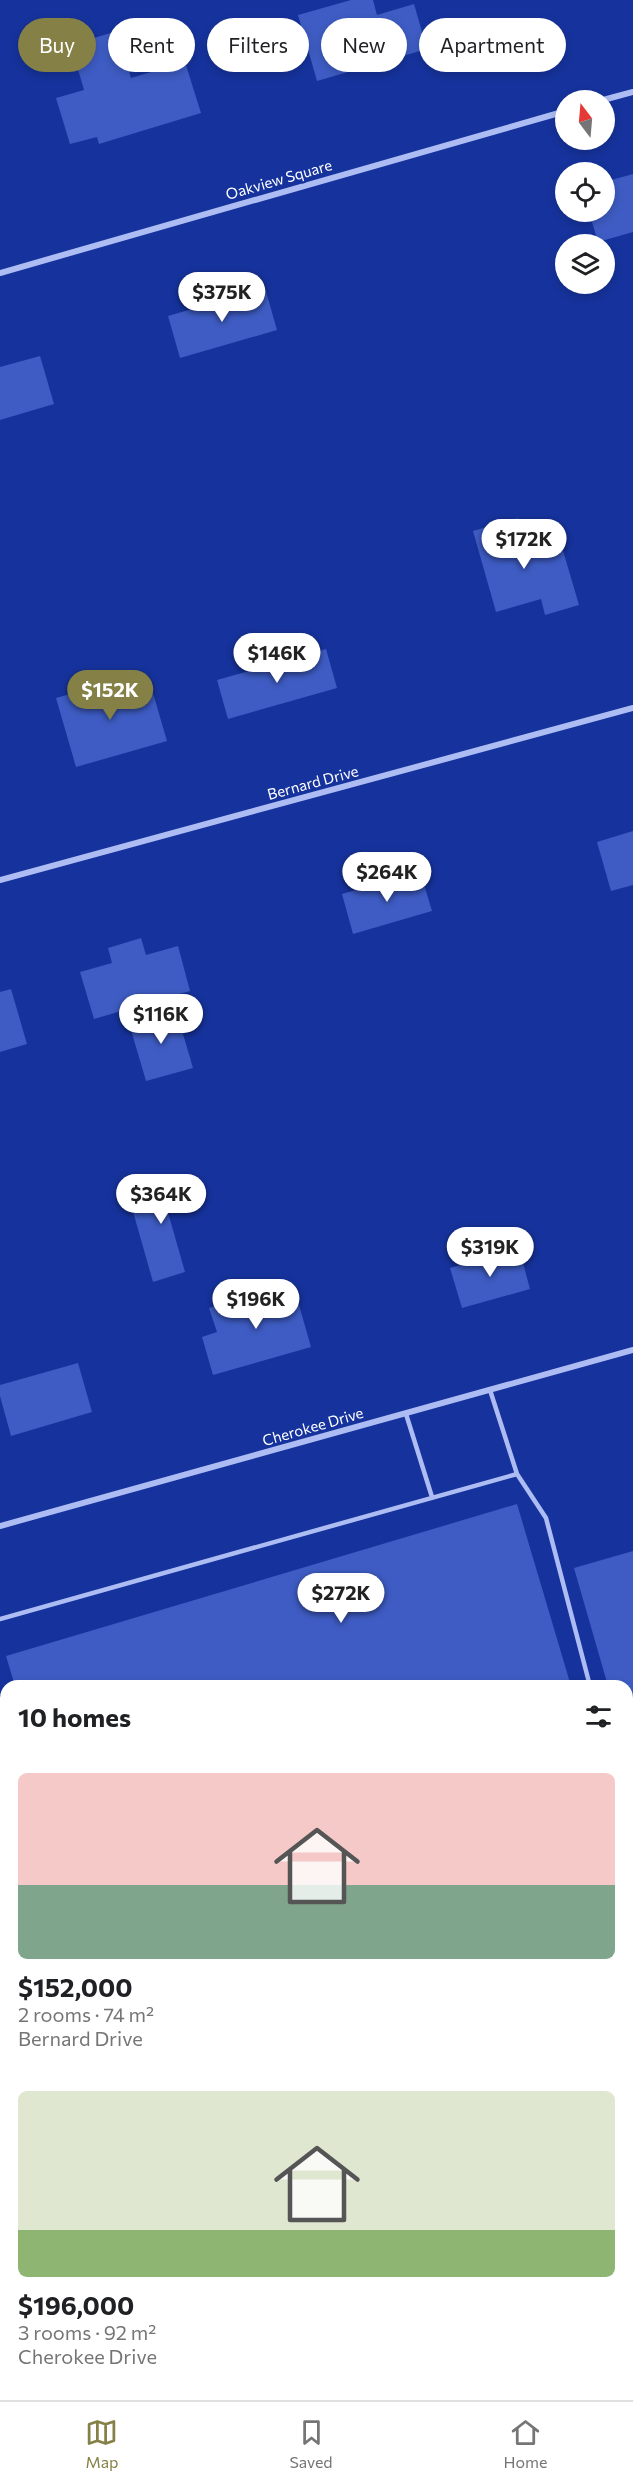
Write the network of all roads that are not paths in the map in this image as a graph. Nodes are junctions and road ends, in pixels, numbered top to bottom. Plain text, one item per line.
1 (633, 92) edge
2 (615, 97) edge
3 (555, 114) edge
4 (0, 273) edge
5 (633, 708) edge
6 (0, 880) edge
7 (633, 1350) edge
8 (490, 1390) junction
9 (406, 1414) junction
10 (517, 1474) junction
11 (432, 1497) junction
12 (0, 1526) edge
13 (0, 1619) edge
14 (588, 1680) edge

1 - 2 street
3 - 4 street, Oakview Square
5 - 6 street, Bernard Drive
7 - 8 street, Cherokee Drive
8 - 9 street, Cherokee Drive
8 - 10 lane
9 - 11 lane
9 - 12 street, Cherokee Drive
10 - 11 lane
10 - 14 lane
11 - 13 lane

